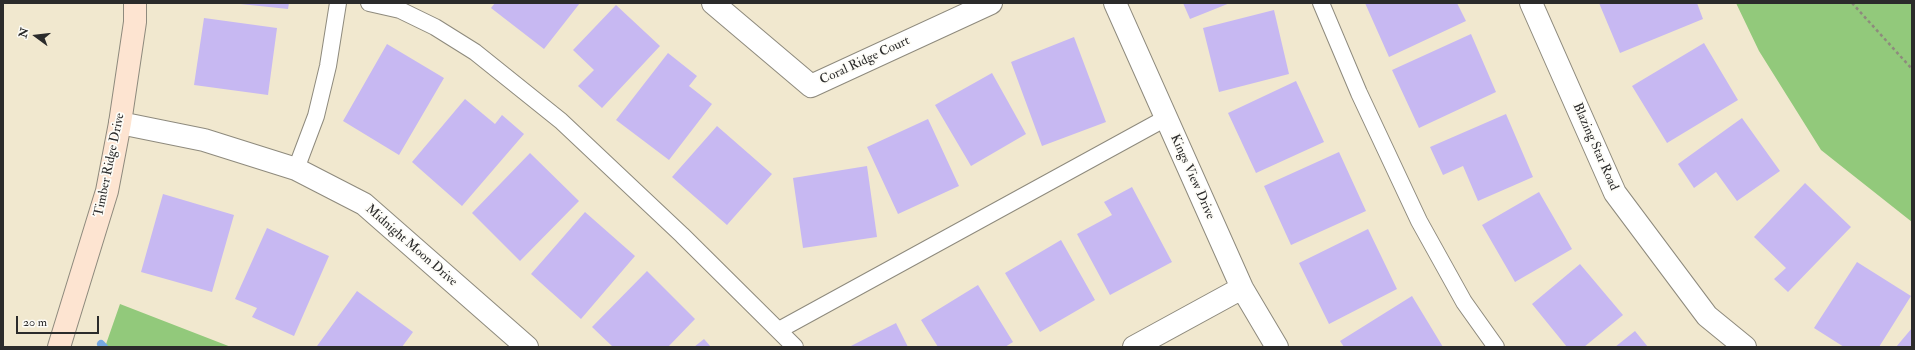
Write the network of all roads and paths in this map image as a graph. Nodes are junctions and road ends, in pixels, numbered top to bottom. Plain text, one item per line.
1 (135, 3) edge
2 (338, 3) edge
3 (369, 3) edge
4 (713, 3) edge
5 (991, 3) edge
6 (1115, 3) edge
7 (1321, 3) edge
8 (1531, 3) edge
9 (1852, 3) edge
10 (1912, 69) edge
11 (1166, 118) junction
12 (120, 123) junction
13 (296, 169) junction
14 (1242, 288) junction
15 (779, 330) junction
16 (59, 347) edge
17 (527, 347) edge
18 (795, 347) edge
19 (1134, 347) edge
20 (1277, 347) edge
21 (1496, 347) edge
22 (1745, 347) edge

1 - 12 street, Timber Ridge Drive
2 - 13 lane
3 - 15 lane
4 - 5 street, Coral Ridge Court
6 - 11 street, Kings View Drive
7 - 21 lane
8 - 22 street, Blazing Star Road
9 - 10 path
11 - 14 street, Kings View Drive
11 - 15 lane
12 - 13 street, Midnight Moon Drive
12 - 16 street, Timber Ridge Drive
13 - 17 street, Midnight Moon Drive
14 - 19 street
14 - 20 street, Kings View Drive
15 - 18 lane

